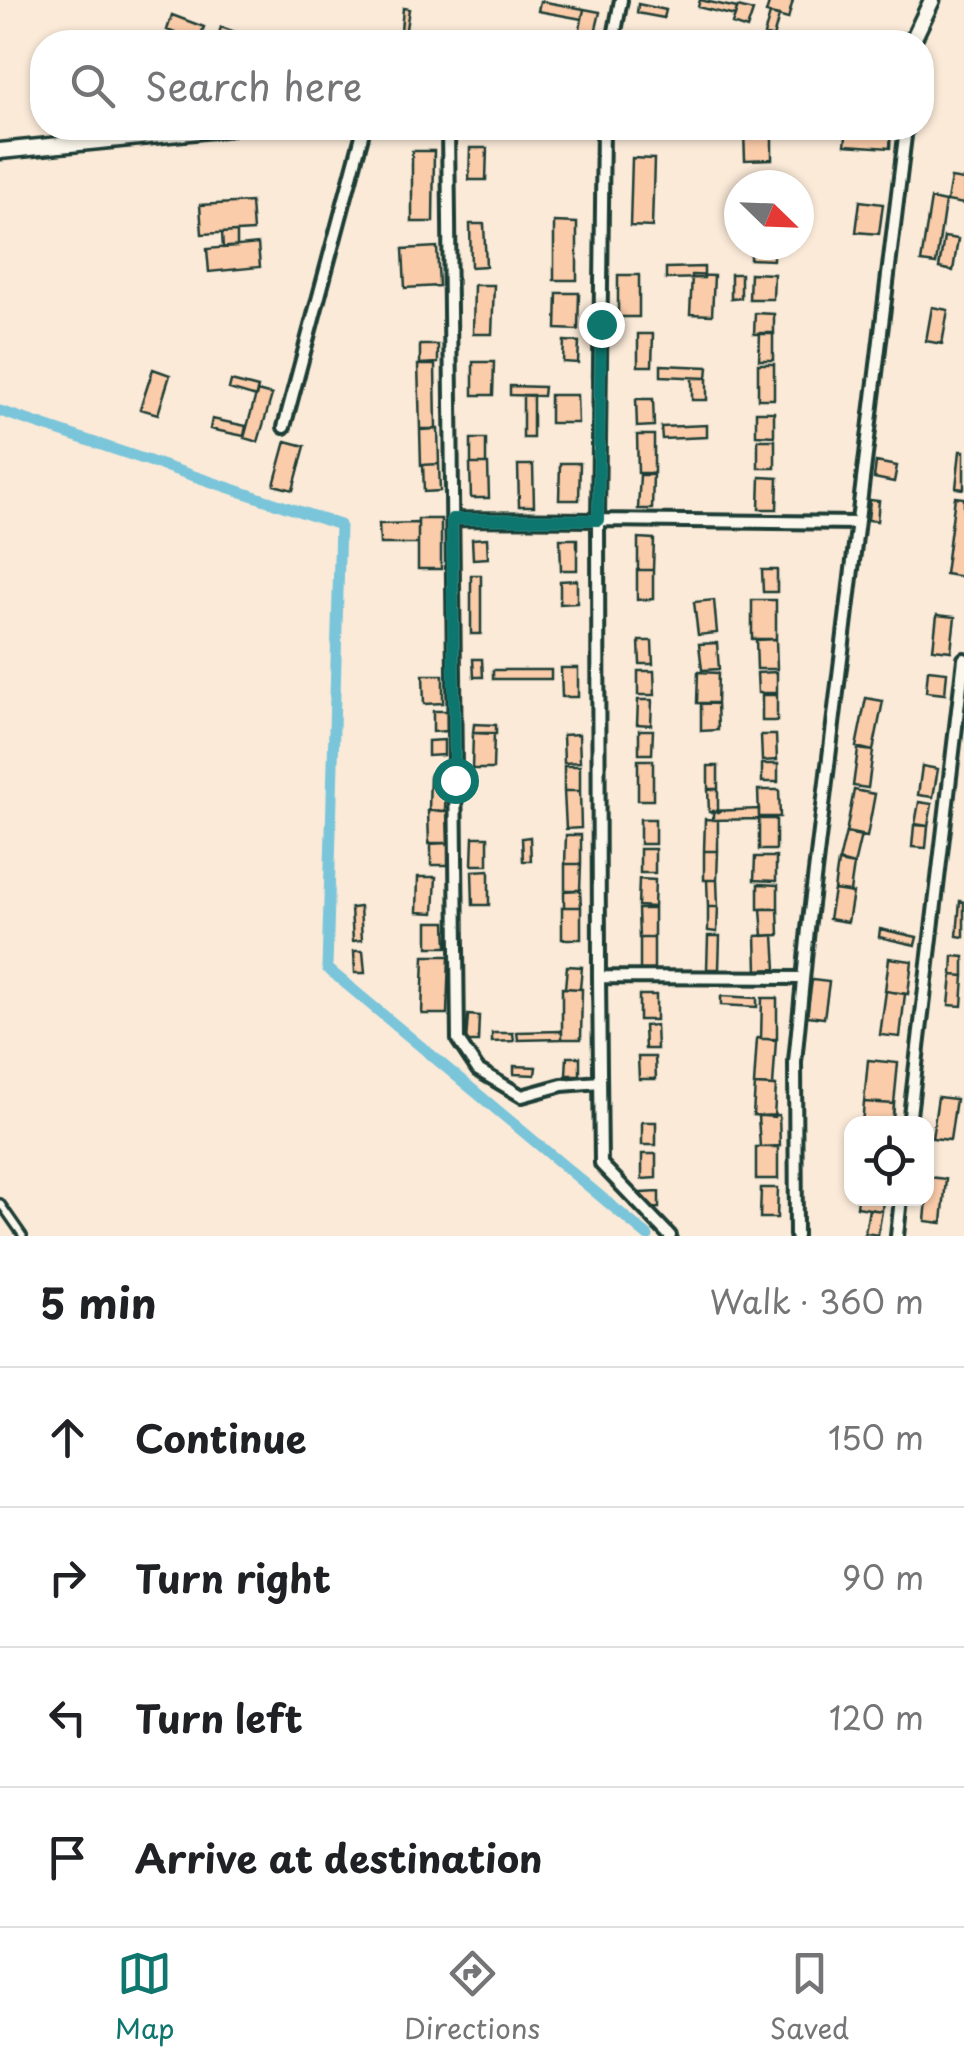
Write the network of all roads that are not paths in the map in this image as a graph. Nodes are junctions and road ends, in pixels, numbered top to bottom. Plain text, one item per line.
1 (621, 0) edge
2 (932, 0) edge
3 (615, 30) edge
4 (918, 30) edge
5 (104, 140) edge
6 (361, 140) edge
7 (448, 140) edge
8 (603, 140) edge
9 (905, 140) edge
10 (0, 150) edge
11 (284, 427) dead end
12 (452, 519) junction
13 (598, 520) junction
14 (857, 523) junction
15 (964, 659) edge
16 (599, 976) junction
17 (803, 978) junction
18 (600, 1082) junction
19 (910, 1116) edge
20 (0, 1204) edge
21 (900, 1206) edge
22 (23, 1236) edge
23 (670, 1236) edge
24 (796, 1236) edge
25 (897, 1236) edge

1 - 3 street
2 - 4 street
5 - 10 street
6 - 11 street
7 - 12 street
8 - 13 street
9 - 14 street
12 - 13 street
12 - 18 street
13 - 14 street
13 - 16 street
14 - 17 street
15 - 19 street
16 - 17 street
16 - 18 street
17 - 24 street
18 - 23 street
20 - 22 lane
21 - 25 street

